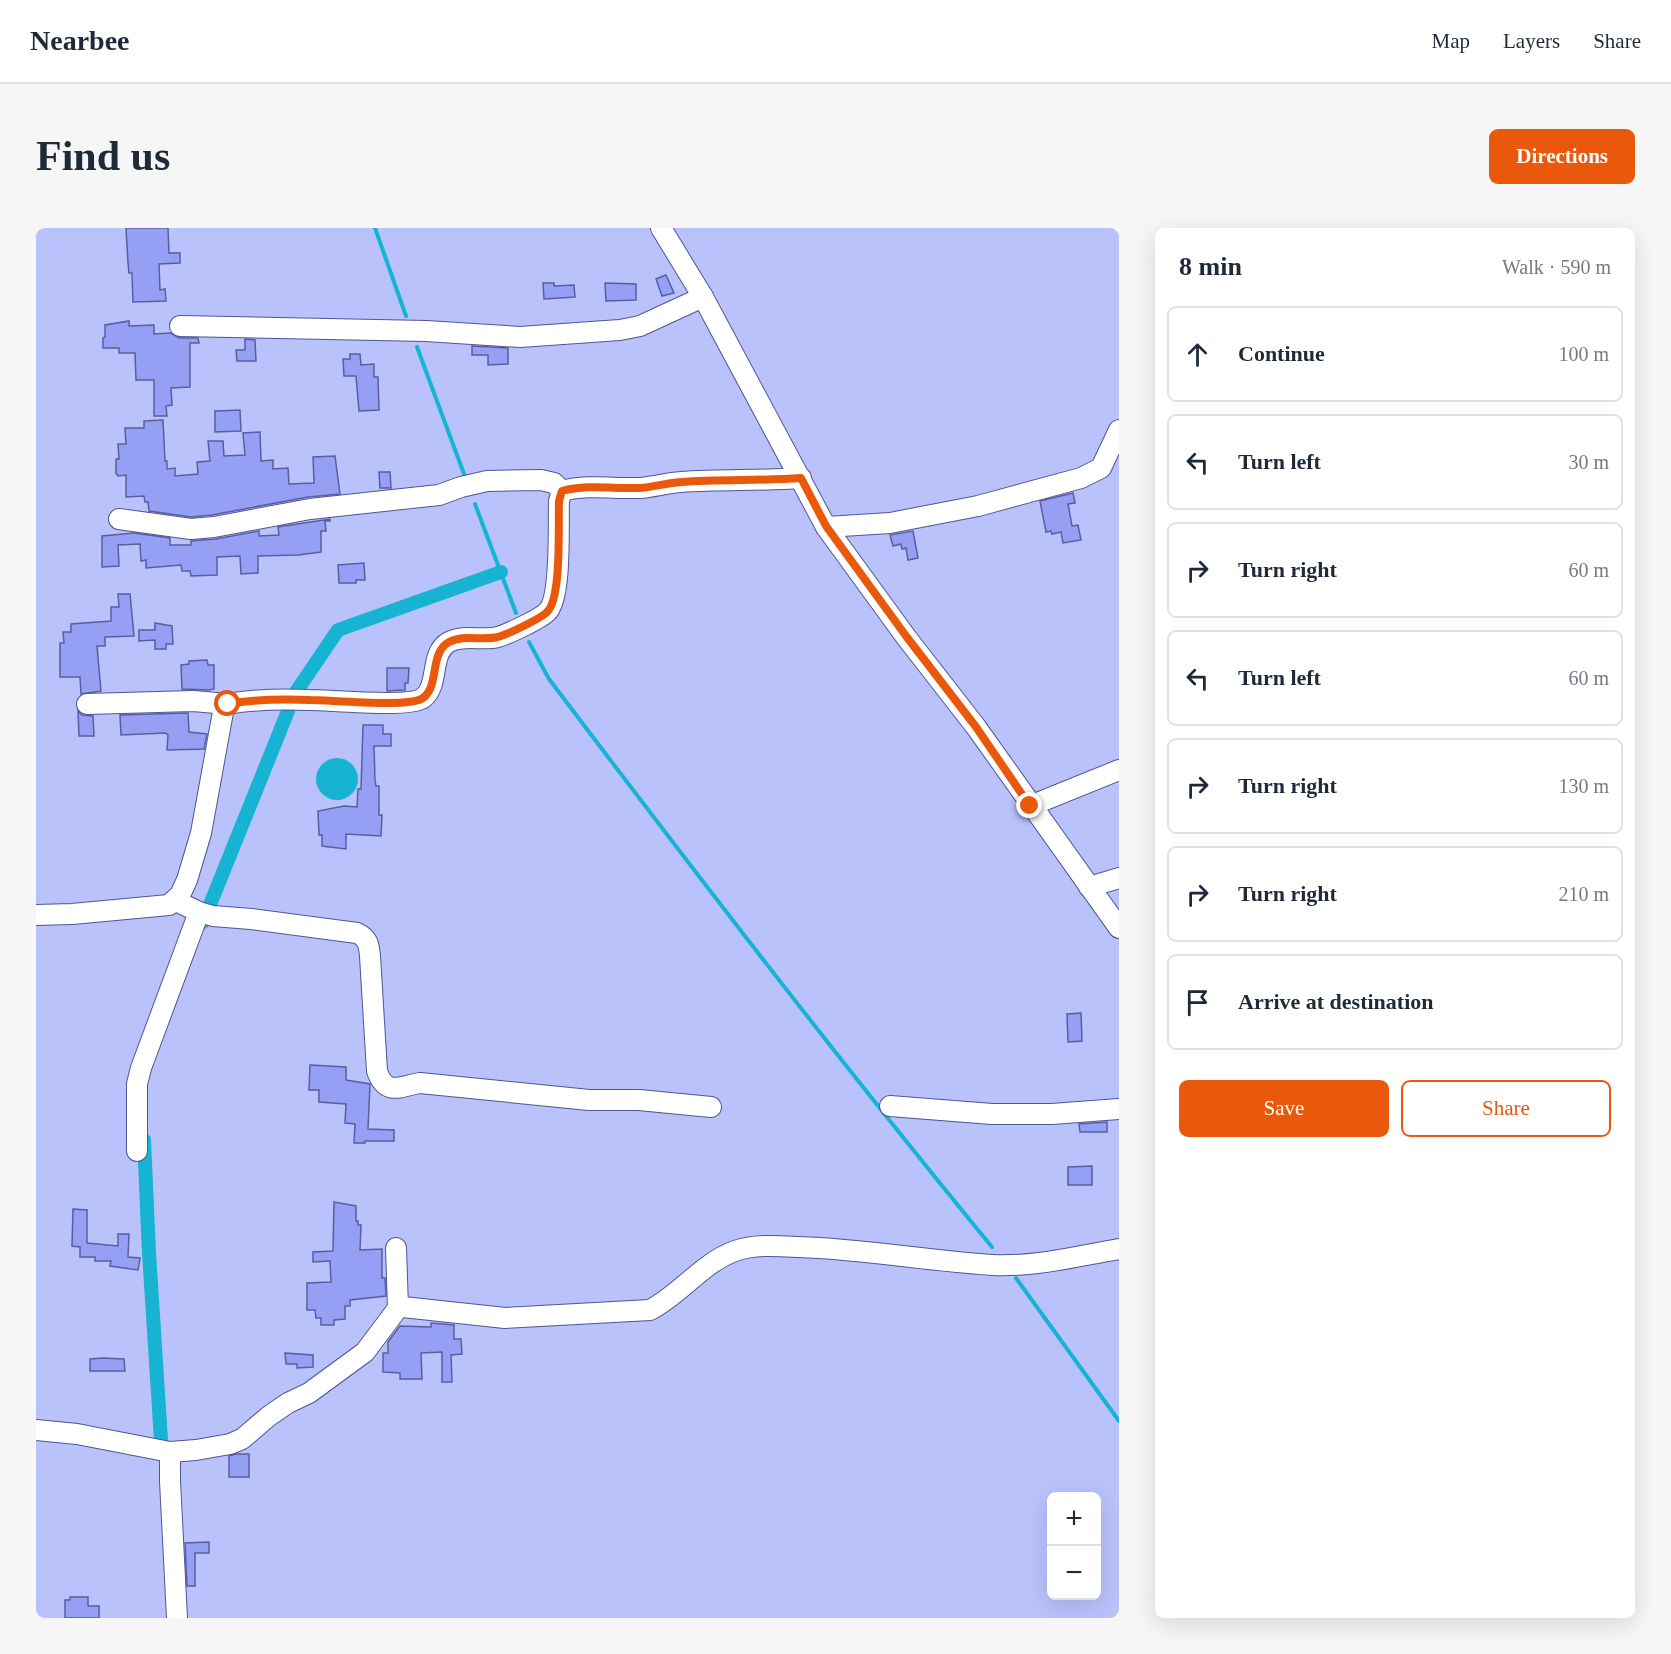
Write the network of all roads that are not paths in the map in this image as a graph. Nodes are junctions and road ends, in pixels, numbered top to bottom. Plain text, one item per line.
1 (661, 228) edge
2 (703, 297) junction
3 (180, 326) dead end
4 (1119, 430) edge
5 (801, 478) junction
6 (562, 491) junction
7 (119, 519) dead end
8 (826, 526) junction
9 (87, 704) dead end
10 (228, 704) junction
11 (1119, 771) edge
12 (1030, 806) junction
13 (1119, 878) edge
14 (1089, 887) junction
15 (176, 901) junction
16 (205, 914) junction
17 (36, 915) edge
18 (1119, 928) edge
19 (890, 1106) dead end
20 (711, 1107) dead end
21 (1119, 1109) edge
22 (137, 1151) dead end
23 (396, 1248) dead end
24 (1119, 1249) edge
25 (398, 1308) junction
26 (36, 1430) edge
27 (170, 1452) junction
28 (177, 1618) edge

1 - 2 street
2 - 3 street
2 - 5 street
4 - 8 street
5 - 6 street
5 - 8 street
6 - 7 street
6 - 10 street
8 - 12 street
9 - 10 street
10 - 15 street
11 - 12 street
12 - 14 street
13 - 14 street
14 - 18 street
15 - 16 street
15 - 17 street
16 - 20 street
16 - 22 street
19 - 21 street
23 - 25 street
24 - 25 street
25 - 27 street
26 - 27 street
27 - 28 street

